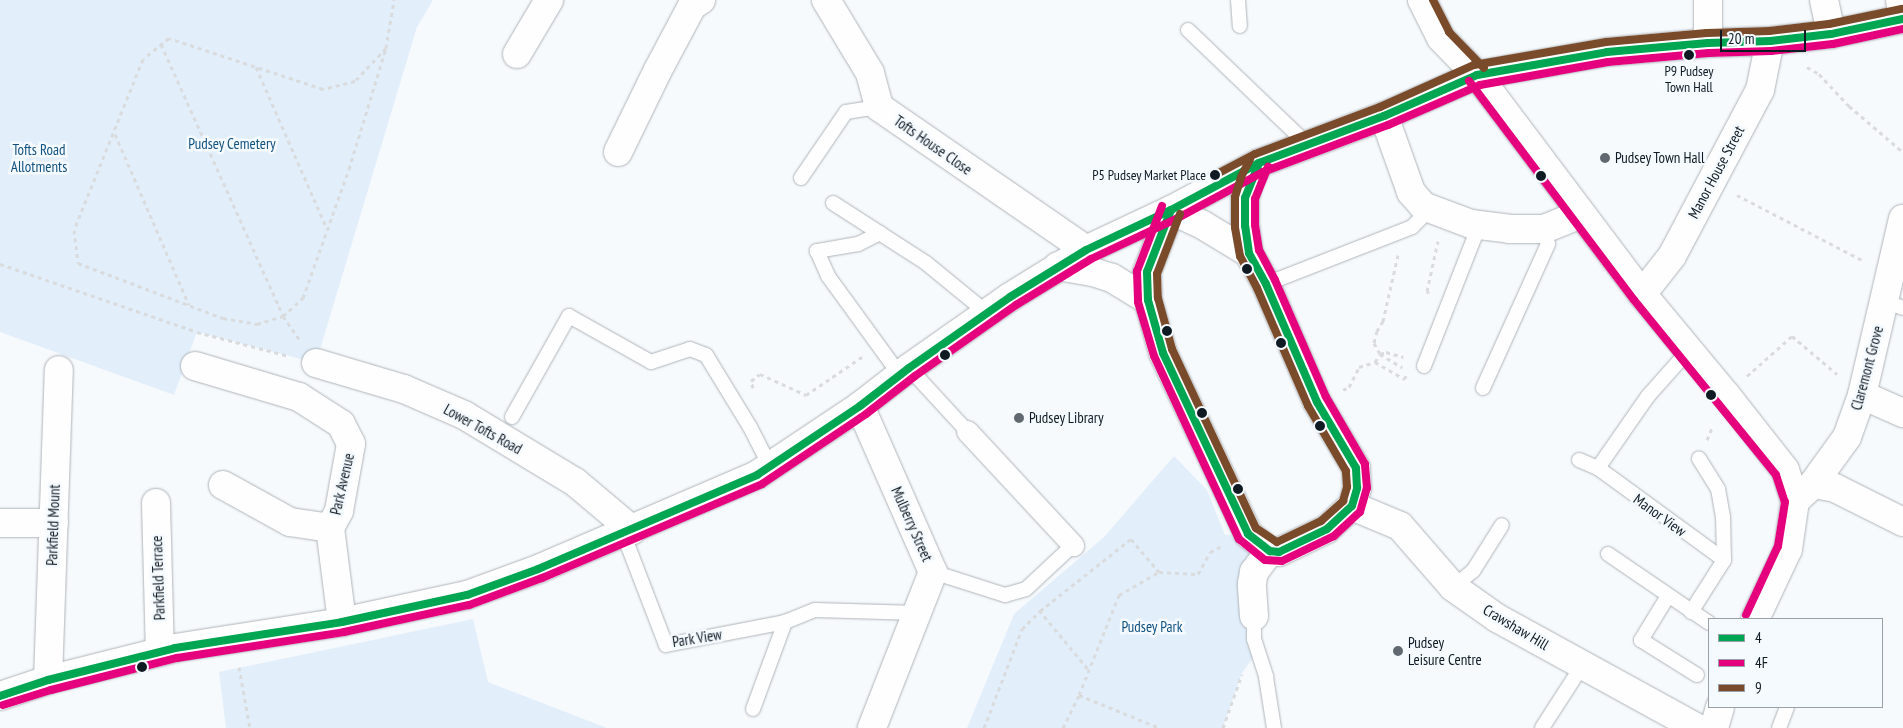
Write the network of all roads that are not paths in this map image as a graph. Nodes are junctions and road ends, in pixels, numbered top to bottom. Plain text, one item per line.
1 (549, 0) edge
2 (701, 0) edge
3 (826, 0) edge
4 (1238, 0) edge
5 (1422, 0) edge
6 (1708, 0) edge
7 (1824, 0) edge
8 (1900, 0) edge
9 (1903, 18) edge
10 (1240, 26) dead end
11 (1188, 30) dead end
12 (1831, 34) junction
13 (1770, 41) junction
14 (1708, 43) junction
15 (517, 54) dead end
16 (1477, 75) junction
17 (879, 107) junction
18 (1384, 116) junction
19 (1308, 145) junction
20 (618, 152) dead end
21 (1259, 163) junction
22 (801, 178) dead end
23 (833, 203) dead end
24 (1430, 205) junction
25 (1171, 210) junction
26 (1581, 214) junction
27 (1903, 219) edge
28 (1479, 226) junction
29 (1544, 229) junction
30 (880, 233) junction
31 (1086, 250) junction
32 (1249, 253) junction
33 (1058, 266) junction
34 (1266, 284) junction
35 (1642, 294) junction
36 (1148, 300) junction
37 (1893, 305) edge
38 (986, 313) junction
39 (1689, 350) junction
40 (316, 363) road end
41 (195, 366) dead end
42 (1424, 366) dead end
43 (59, 370) dead end
44 (905, 371) junction
45 (1483, 388) dead end
46 (1862, 395) junction
47 (860, 406) junction
48 (1903, 413) edge
49 (512, 417) dead end
50 (967, 431) joint
51 (1699, 459) road end
52 (1580, 460) dead end
53 (770, 466) junction
54 (1598, 468) junction
55 (223, 485) dead end
56 (1804, 492) junction
57 (156, 503) dead end
58 (1352, 506) junction
59 (1903, 522) edge
60 (0, 523) edge
61 (54, 523) junction
62 (1502, 525) dead end
63 (330, 528) junction
64 (628, 531) junction
65 (1073, 545) joint
66 (1270, 551) junction
67 (1608, 554) dead end
68 (1724, 560) junction
69 (933, 572) junction
70 (1453, 587) junction
71 (1668, 596) junction
72 (918, 612) junction
73 (1691, 612) junction
74 (1254, 616) joint
75 (1755, 618) edge
76 (342, 622) junction
77 (785, 622) junction
78 (1708, 622) edge
79 (160, 652) junction
80 (1582, 666) junction
81 (1697, 675) dead end
82 (48, 680) junction
83 (0, 696) edge
84 (1720, 708) edge
85 (1787, 708) edge
86 (753, 709) dead end
87 (872, 728) edge
88 (1274, 728) edge
89 (1542, 728) edge
90 (1697, 728) edge
91 (1714, 728) edge
92 (1779, 728) edge

1 - 15 street
2 - 20 street
3 - 17 street, Tofts House Close
4 - 10 lane
5 - 16 street
6 - 14 street
7 - 12 street
8 - 9 street
9 - 12 street
11 - 19 lane
12 - 13 street
13 - 14 street
13 - 35 street, Manor House Street
14 - 16 street
16 - 18 street
16 - 26 street
17 - 22 lane
17 - 31 street, Tofts House Close
18 - 19 street
18 - 24 street
19 - 21 street
21 - 25 street
21 - 32 street
23 - 30 lane
24 - 28 street
24 - 34 lane
25 - 31 street
25 - 32 street
25 - 36 street
26 - 29 street
26 - 35 street
27 - 37 street, Claremont Grove
28 - 29 street
28 - 42 lane
29 - 45 lane
30 - 38 lane
30 - 44 lane
31 - 33 street
32 - 34 street
33 - 36 street
33 - 38 street
34 - 58 street
35 - 39 street
36 - 66 street
37 - 46 street, Claremont Grove
38 - 44 street
39 - 54 lane
39 - 56 street
40 - 64 street, Lower Tofts Road
41 - 63 street, Park Avenue
43 - 61 street, Parkfield Mount
44 - 47 street
44 - 50 lane
46 - 48 street
46 - 56 street, Claremont Grove
47 - 53 street
47 - 69 street, Mulberry Street
49 - 53 lane
50 - 65 street
51 - 68 lane
52 - 54 lane, Manor View
53 - 64 street
54 - 68 lane, Manor View
55 - 63 street, Park Avenue
56 - 59 street
56 - 75 street
57 - 79 street, Parkfield Terrace
58 - 66 street
58 - 70 street, Crawshaw Hill
60 - 61 street
61 - 82 street, Parkfield Mount
62 - 70 lane
63 - 76 street
64 - 76 street
64 - 77 lane, Park View
65 - 69 lane
66 - 74 street
67 - 71 lane
68 - 73 lane
69 - 72 street, Mulberry Street
70 - 80 street, Crawshaw Hill
71 - 73 lane
71 - 81 lane
72 - 77 lane, Park View
72 - 87 street, Mulberry Street
73 - 78 lane
74 - 88 lane
76 - 79 street
77 - 86 lane
79 - 82 street
80 - 89 lane
80 - 90 street, Crawshaw Hill
82 - 83 street
84 - 91 street
85 - 92 lane

